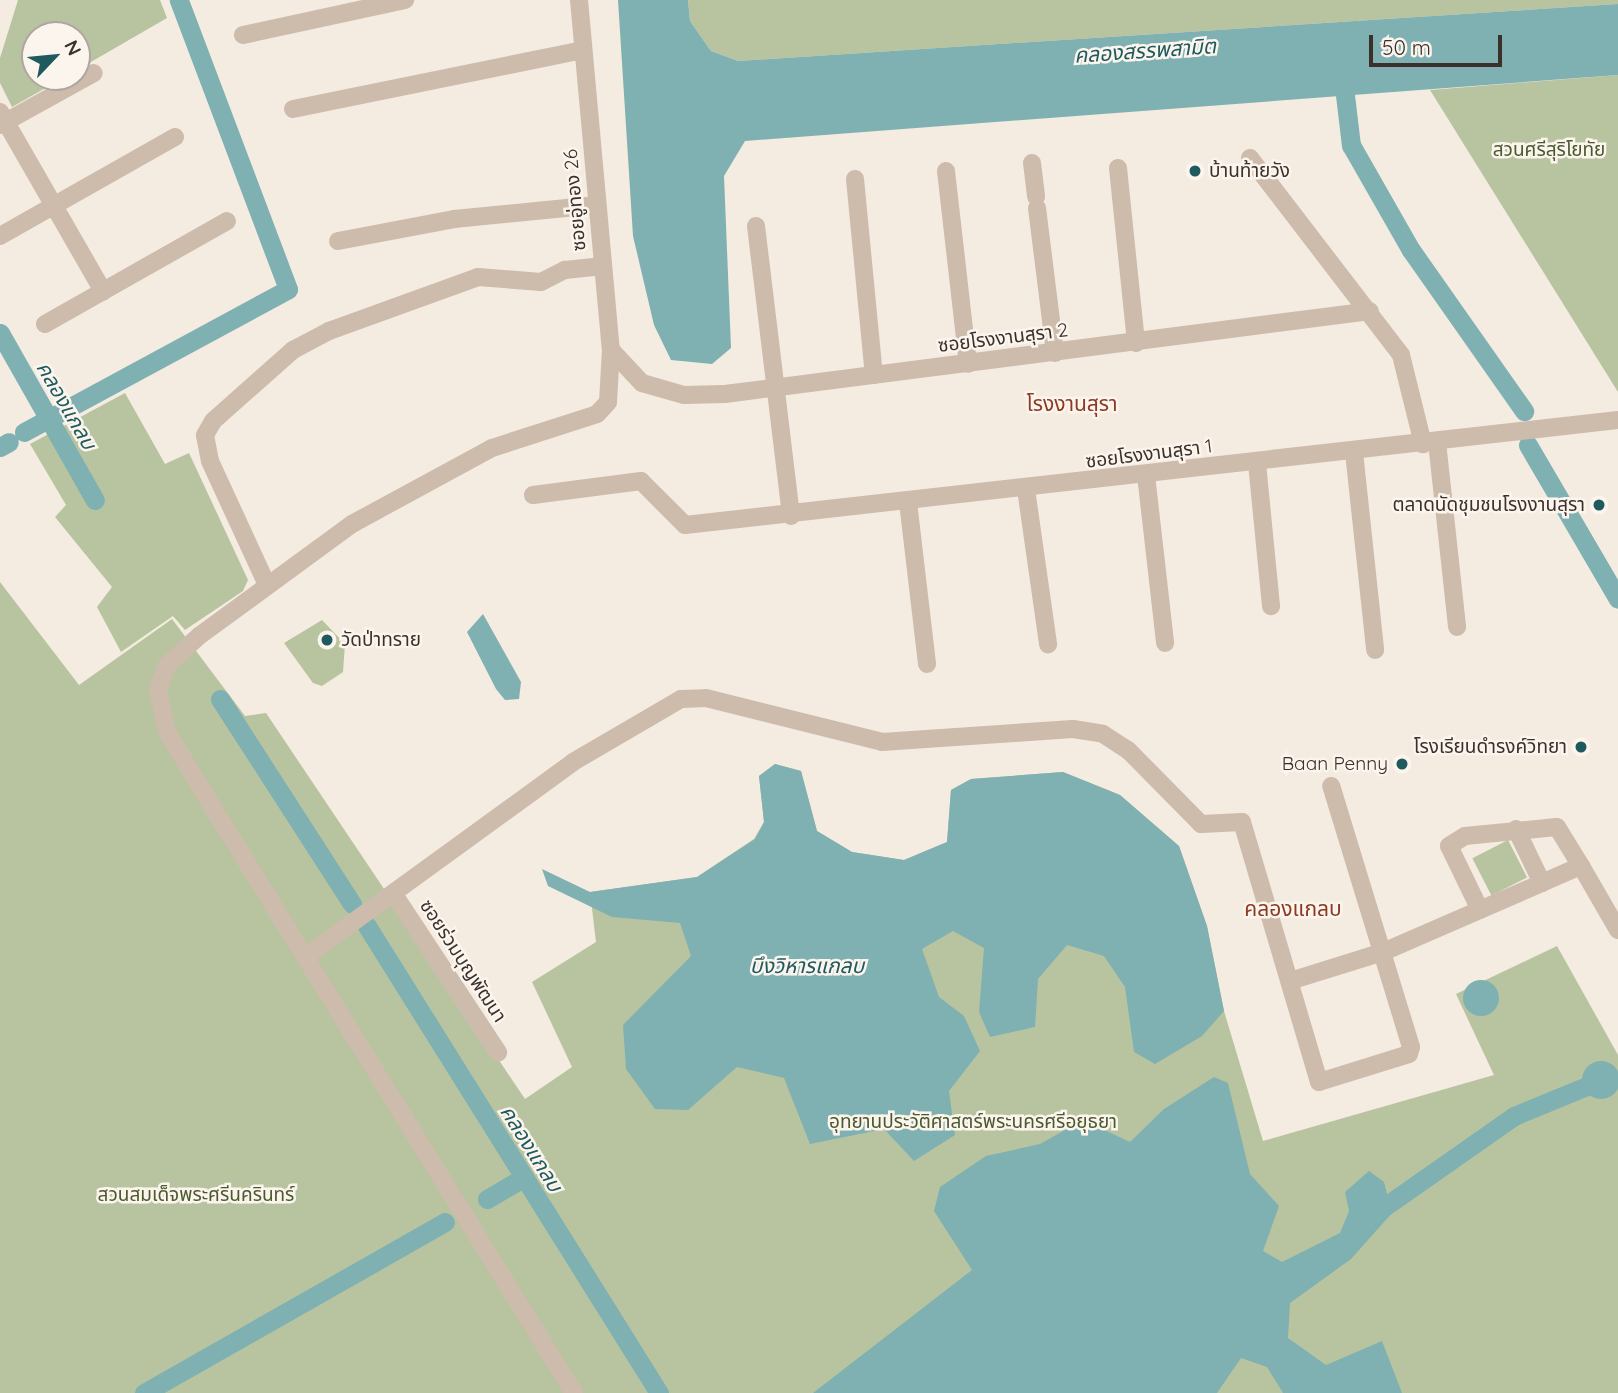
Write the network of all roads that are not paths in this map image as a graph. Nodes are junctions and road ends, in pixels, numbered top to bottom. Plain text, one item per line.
1 (405, 0) edge
2 (579, 0) edge
3 (243, 35) dead end
4 (583, 50) junction
5 (94, 73) dead end
6 (293, 109) dead end
7 (2, 120) edge
8 (175, 137) dead end
9 (1250, 158) dead end
10 (1032, 163) dead end
11 (1118, 168) dead end
12 (946, 171) dead end
13 (855, 179) dead end
14 (53, 205) junction
15 (596, 205) junction
16 (227, 221) dead end
17 (756, 226) dead end
18 (0, 236) edge
19 (338, 241) dead end
20 (601, 266) junction
21 (103, 291) junction
22 (1370, 312) junction
23 (45, 324) dead end
24 (1136, 343) junction
25 (611, 350) junction
26 (1055, 353) junction
27 (968, 364) junction
28 (874, 375) junction
29 (775, 388) junction
30 (1618, 420) edge
31 (1430, 443) junction
32 (1354, 452) junction
33 (1257, 463) junction
34 (1146, 475) junction
35 (1027, 489) junction
36 (533, 495) dead end
37 (908, 502) junction
38 (791, 516) junction
39 (267, 584) junction
40 (1272, 606) dead end
41 (1457, 627) dead end
42 (1165, 643) dead end
43 (1048, 644) dead end
44 (1375, 650) dead end
45 (927, 664) dead end
46 (1331, 786) dead end
47 (1516, 829) junction
48 (1581, 866) junction
49 (1542, 883) junction
50 (393, 893) junction
51 (1480, 910) junction
52 (1618, 930) edge
53 (1383, 953) junction
54 (305, 957) junction
55 (1290, 981) junction
56 (498, 1052) dead end
57 (574, 1393) edge

1 - 3 street
2 - 4 street, ซอยอู่ทอง 26
4 - 6 street
4 - 15 street, ซอยอู่ทอง 26
5 - 7 street
7 - 14 street
8 - 14 street
9 - 22 street
10 - 26 street
11 - 24 street
12 - 27 street
13 - 28 street
14 - 18 street
14 - 21 street
15 - 19 street
15 - 20 street, ซอยอู่ทอง 26
16 - 21 street
17 - 29 street
20 - 25 street, ซอยอู่ทอง 26
20 - 39 street
21 - 23 street
22 - 24 street, ซอยโรงงานสุรา 2
22 - 31 street
24 - 26 street, ซอยโรงงานสุรา 2
25 - 29 street, ซอยโรงงานสุรา 2
25 - 39 street, ซอยอู่ทอง 26
26 - 27 street, ซอยโรงงานสุรา 2
27 - 28 street, ซอยโรงงานสุรา 2
28 - 29 street, ซอยโรงงานสุรา 2
29 - 38 street
30 - 31 street, ซอยโรงงานสุรา 1
31 - 32 street, ซอยโรงงานสุรา 1
31 - 41 street
32 - 33 street, ซอยโรงงานสุรา 1
32 - 44 street
33 - 34 street, ซอยโรงงานสุรา 1
33 - 40 street
34 - 35 street, ซอยโรงงานสุรา 1
34 - 42 street
35 - 37 street, ซอยโรงงานสุรา 1
35 - 43 street
36 - 38 street, ซอยโรงงานสุรา 1
37 - 38 street, ซอยโรงงานสุรา 1
37 - 45 street
39 - 54 street, ซอยอู่ทอง 26
46 - 53 street
47 - 48 street
47 - 49 street
47 - 51 street
48 - 49 street
48 - 52 street
49 - 51 street
50 - 54 street
50 - 55 street
50 - 56 street, ซอยร่วมบุญพัฒนา
51 - 53 street
53 - 55 street
53 - 55 street
54 - 57 street, ซอยอู่ทอง 26

